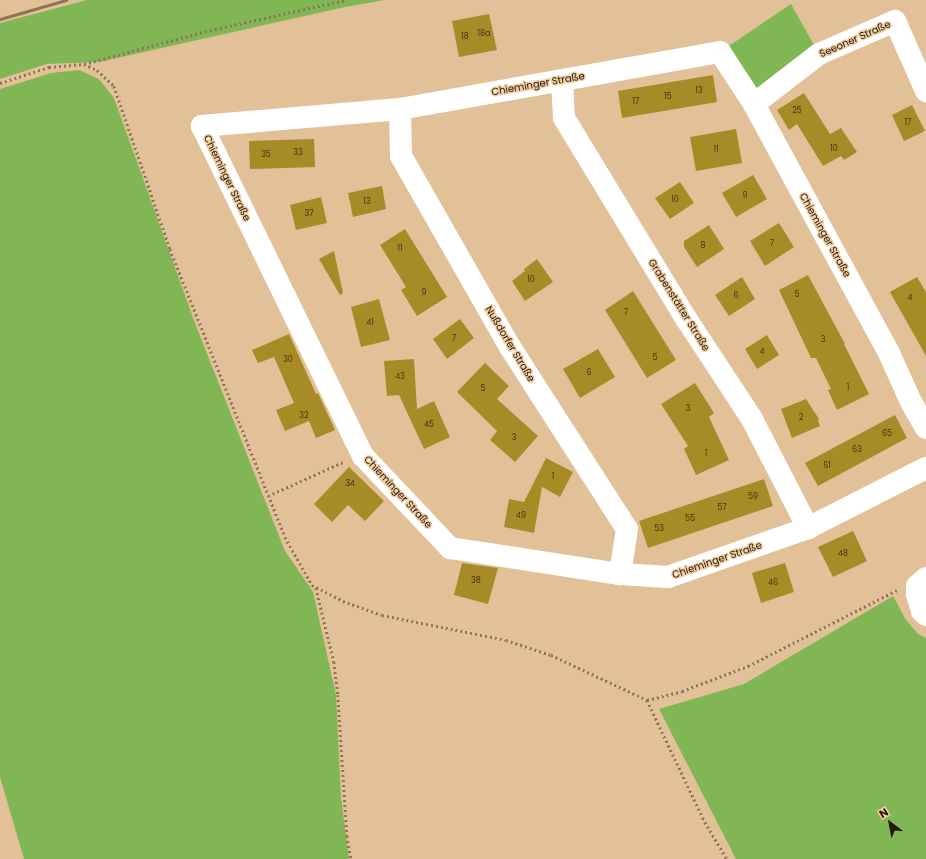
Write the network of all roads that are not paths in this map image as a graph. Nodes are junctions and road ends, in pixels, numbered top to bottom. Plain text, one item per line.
1 (562, 80) junction
2 (926, 91) edge
3 (754, 104) junction
4 (400, 109) junction
5 (926, 428) edge
6 (926, 468) edge
7 (808, 528) junction
8 (620, 574) junction
9 (922, 582) edge
10 (926, 615) edge

1 - 3 street, Chieminger Straße
1 - 4 street, Chieminger Straße
1 - 7 street, Grabenstätter Straße
2 - 3 street, Seeoner Straße
3 - 5 street, Chieminger Straße
4 - 8 street, Nußdorfer Straße
4 - 8 street, Chieminger Straße
6 - 7 street, Chieminger Straße
7 - 8 street, Chieminger Straße
9 - 10 street

